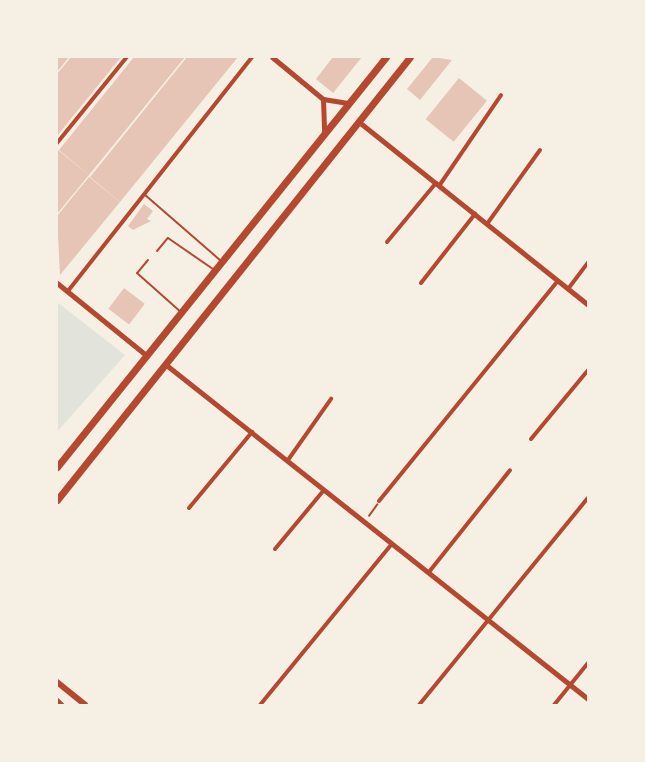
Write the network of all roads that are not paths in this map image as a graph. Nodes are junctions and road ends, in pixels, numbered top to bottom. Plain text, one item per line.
1 (127, 57) edge
2 (252, 57) edge
3 (273, 57) edge
4 (386, 57) edge
5 (410, 57) edge
6 (501, 95) dead end
7 (323, 99) junction
8 (348, 104) junction
9 (359, 122) junction
10 (324, 134) junction
11 (58, 142) edge
12 (540, 150) dead end
13 (437, 184) junction
14 (144, 194) junction
15 (475, 214) junction
16 (487, 224) junction
17 (387, 242) dead end
18 (157, 251) dead end
19 (148, 260) dead end
20 (222, 262) junction
21 (588, 262) edge
22 (215, 271) junction
23 (558, 281) junction
24 (57, 283) edge
25 (421, 283) dead end
26 (568, 289) junction
27 (68, 291) junction
28 (588, 305) edge
29 (182, 313) junction
30 (147, 356) junction
31 (165, 364) junction
32 (588, 370) edge
33 (331, 399) dead end
34 (252, 432) junction
35 (531, 439) dead end
36 (288, 460) junction
37 (57, 467) edge
38 (510, 470) dead end
39 (324, 490) junction
40 (588, 498) edge
41 (57, 500) edge
42 (380, 501) road end
43 (189, 508) dead end
44 (393, 544) junction
45 (275, 549) dead end
46 (429, 572) junction
47 (489, 620) junction
48 (588, 663) edge
49 (57, 682) edge
50 (571, 685) junction
51 (588, 699) edge
52 (57, 701) edge
53 (61, 705) edge
54 (85, 705) edge
55 (260, 705) edge
56 (419, 705) edge
57 (554, 705) edge

1 - 11 street
2 - 14 street
3 - 7 street
4 - 8 main road
5 - 9 main road
6 - 13 street
7 - 8 street
7 - 10 street
8 - 10 main road
9 - 13 street
9 - 31 main road
10 - 20 main road
12 - 16 street
13 - 15 street
13 - 17 street
14 - 20 lane
14 - 27 street
15 - 16 street
15 - 25 street
16 - 23 street
18 - 22 lane
19 - 29 lane
20 - 22 main road
21 - 26 street
22 - 29 main road
23 - 26 street
23 - 42 street
24 - 27 street
26 - 28 street
27 - 30 street
29 - 30 main road
30 - 37 main road
31 - 34 street
31 - 41 main road
32 - 35 street
33 - 36 street
34 - 36 street
34 - 43 street
36 - 39 street
38 - 46 street
39 - 44 street
39 - 45 street
40 - 47 street
44 - 46 street
44 - 55 street
46 - 47 street
47 - 50 street
47 - 56 street
48 - 50 street
49 - 54 main road
50 - 51 street
50 - 57 street
52 - 53 main road

